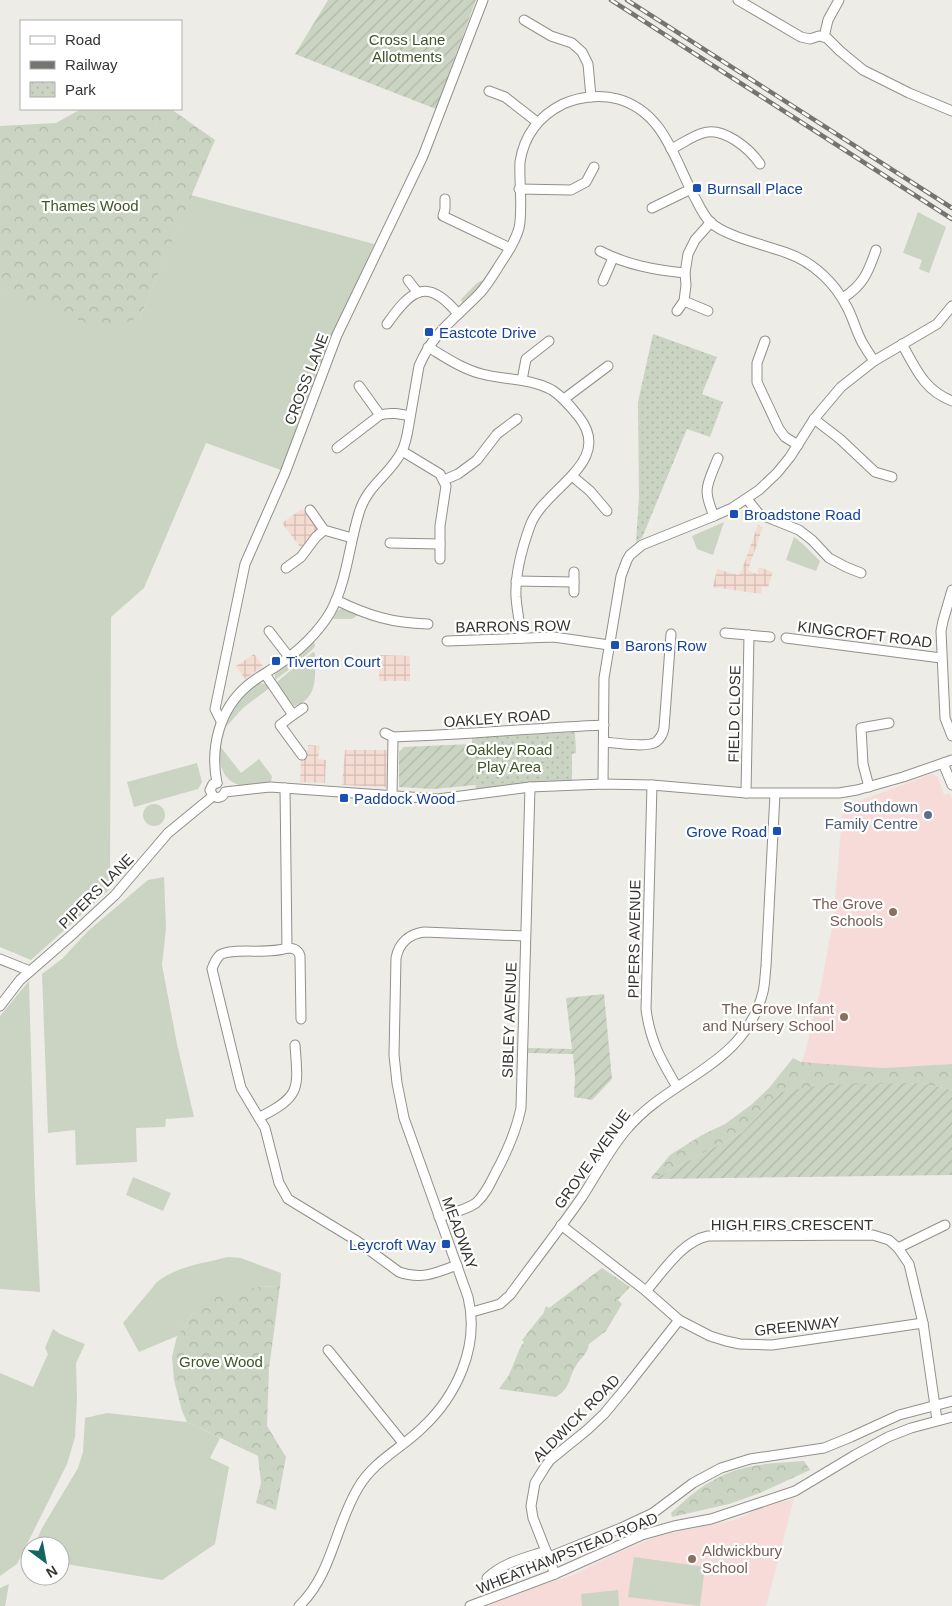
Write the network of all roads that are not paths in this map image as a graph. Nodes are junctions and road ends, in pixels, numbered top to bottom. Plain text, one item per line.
1 (483, 0) edge
2 (738, 0) edge
3 (839, 0) edge
4 (524, 20) dead end
5 (824, 37) junction
6 (489, 91) dead end
7 (591, 97) junction
8 (952, 111) edge
9 (537, 122) junction
10 (671, 149) junction
11 (760, 164) dead end
12 (594, 167) dead end
13 (519, 189) junction
14 (690, 190) junction
15 (445, 199) dead end
16 (652, 208) dead end
17 (711, 222) junction
18 (510, 248) junction
19 (876, 250) dead end
20 (600, 251) dead end
21 (613, 258) junction
22 (685, 273) junction
23 (408, 280) dead end
24 (603, 281) dead end
25 (418, 293) junction
26 (842, 298) junction
27 (684, 301) junction
28 (952, 306) edge
29 (677, 311) dead end
30 (708, 311) dead end
31 (458, 314) junction
32 (387, 324) dead end
33 (549, 341) dead end
34 (765, 341) dead end
35 (902, 344) junction
36 (428, 347) junction
37 (874, 361) junction
38 (608, 366) dead end
39 (522, 380) junction
40 (359, 386) dead end
41 (564, 399) junction
42 (952, 401) edge
43 (380, 415) junction
44 (410, 416) junction
45 (517, 419) dead end
46 (814, 419) junction
47 (798, 445) junction
48 (337, 448) dead end
49 (402, 451) junction
50 (718, 458) dead end
51 (572, 476) junction
52 (892, 477) dead end
53 (444, 480) junction
54 (747, 499) junction
55 (310, 510) dead end
56 (606, 511) dead end
57 (714, 516) junction
58 (324, 530) junction
59 (352, 538) junction
60 (390, 544) dead end
61 (440, 544) junction
62 (440, 559) dead end
63 (286, 568) dead end
64 (574, 572) dead end
65 (861, 572) dead end
66 (516, 581) junction
67 (952, 590) edge
68 (336, 600) junction
69 (428, 624) dead end
70 (269, 631) dead end
71 (725, 633) dead end
72 (671, 634) dead end
73 (748, 635) junction
74 (770, 637) dead end
75 (522, 638) junction
76 (786, 638) dead end
77 (447, 641) dead end
78 (610, 645) junction
79 (289, 657) junction
80 (942, 658) junction
81 (265, 674) junction
82 (303, 708) dead end
83 (294, 715) junction
84 (222, 721) junction
85 (889, 722) dead end
86 (604, 725) junction
87 (952, 736) edge
88 (604, 742) junction
89 (302, 754) dead end
90 (948, 761) edge
91 (217, 783) junction
92 (603, 784) junction
93 (652, 785) junction
94 (952, 785) edge
95 (530, 787) junction
96 (869, 787) junction
97 (285, 788) junction
98 (225, 792) junction
99 (746, 793) junction
100 (775, 794) junction
101 (213, 796) junction
102 (392, 796) junction
103 (525, 936) junction
104 (286, 948) junction
105 (0, 959) edge
106 (30, 971) junction
107 (0, 1006) edge
108 (301, 1019) dead end
109 (295, 1045) dead end
110 (677, 1087) junction
111 (260, 1117) junction
112 (440, 1217) junction
113 (561, 1224) junction
114 (945, 1225) dead end
115 (898, 1248) junction
116 (457, 1265) junction
117 (646, 1291) junction
118 (472, 1312) junction
119 (679, 1320) junction
120 (923, 1323) junction
121 (328, 1350) dead end
122 (952, 1400) edge
123 (934, 1404) junction
124 (952, 1417) edge
125 (937, 1420) junction
126 (403, 1443) junction
127 (548, 1554) junction
128 (555, 1574) junction
129 (487, 1578) dead end
130 (299, 1606) edge
131 (470, 1606) edge

1 - 84 street, CROSS LANE
2 - 5 street
3 - 5 street
4 - 7 street
5 - 8 street
6 - 9 street
7 - 9 street
7 - 10 street
9 - 13 street
10 - 11 street
10 - 14 street
12 - 13 street
13 - 18 street
14 - 16 street
14 - 17 street
15 - 18 street
17 - 22 street
17 - 26 street
18 - 31 street
19 - 26 street
20 - 21 street
21 - 22 street
21 - 24 street
22 - 27 street
23 - 25 street
25 - 31 street
25 - 32 street
26 - 37 street
27 - 29 street
27 - 30 street
28 - 35 street
31 - 36 street
33 - 39 street
34 - 47 street
35 - 37 street
35 - 42 street
36 - 39 street
36 - 44 street
37 - 46 street
38 - 41 street
39 - 41 street
40 - 43 street
41 - 51 street
43 - 44 street
43 - 48 street
44 - 49 street
45 - 53 street
46 - 47 street
46 - 52 street
47 - 54 street
49 - 53 street
49 - 59 street
50 - 57 street
51 - 56 street
51 - 66 street
53 - 61 street
54 - 57 street
54 - 65 street
55 - 58 street
57 - 78 street
58 - 59 street
58 - 63 street
59 - 68 street
60 - 61 street
61 - 62 street
64 - 66 street
66 - 75 street
67 - 80 street
68 - 69 street
68 - 79 street
70 - 79 street
71 - 73 street
72 - 88 street
73 - 74 street
73 - 99 street, FIELD CLOSE
75 - 77 street, BARRONS ROW
75 - 78 street, BARRONS ROW
76 - 80 street, KINGCROFT ROAD
78 - 86 street
79 - 81 street
80 - 87 street
81 - 83 street
81 - 84 street
82 - 83 street
83 - 89 street
84 - 91 street, CROSS LANE
85 - 96 street
86 - 88 street
86 - 102 street, OAKLEY ROAD
88 - 92 street
90 - 94 street
90 - 96 street
91 - 98 street
91 - 101 street
92 - 93 street
92 - 95 street
93 - 99 street
93 - 110 street, PIPERS AVENUE
95 - 102 street
95 - 103 street, SIBLEY AVENUE
96 - 100 street
97 - 98 street
97 - 102 street
97 - 104 street
98 - 101 street
99 - 100 street
100 - 110 street, GROVE AVENUE
101 - 106 street, PIPERS LANE
103 - 112 street, SIBLEY AVENUE
103 - 112 street, MEADWAY
104 - 108 street
104 - 111 street
105 - 106 street
106 - 107 street, PIPERS LANE
109 - 111 street
110 - 113 street, GROVE AVENUE
111 - 116 street
112 - 116 street, MEADWAY
113 - 117 street, GREENWAY
113 - 118 street, GROVE AVENUE
114 - 115 street
115 - 117 street, HIGH FIRS CRESCENT
115 - 120 street
116 - 118 street, MEADWAY
117 - 119 street, GREENWAY
118 - 126 street, MEADWAY
119 - 120 street, GREENWAY
119 - 127 street, ALDWICK ROAD
120 - 123 street
121 - 126 street
122 - 123 street, WHEATHAMPSTEAD ROAD
123 - 125 street
123 - 127 street, WHEATHAMPSTEAD ROAD
124 - 125 street, WHEATHAMPSTEAD ROAD
125 - 128 street, WHEATHAMPSTEAD ROAD
126 - 130 street, MEADWAY
127 - 128 street, ALDWICK ROAD
127 - 129 street, WHEATHAMPSTEAD ROAD
128 - 131 street, WHEATHAMPSTEAD ROAD

